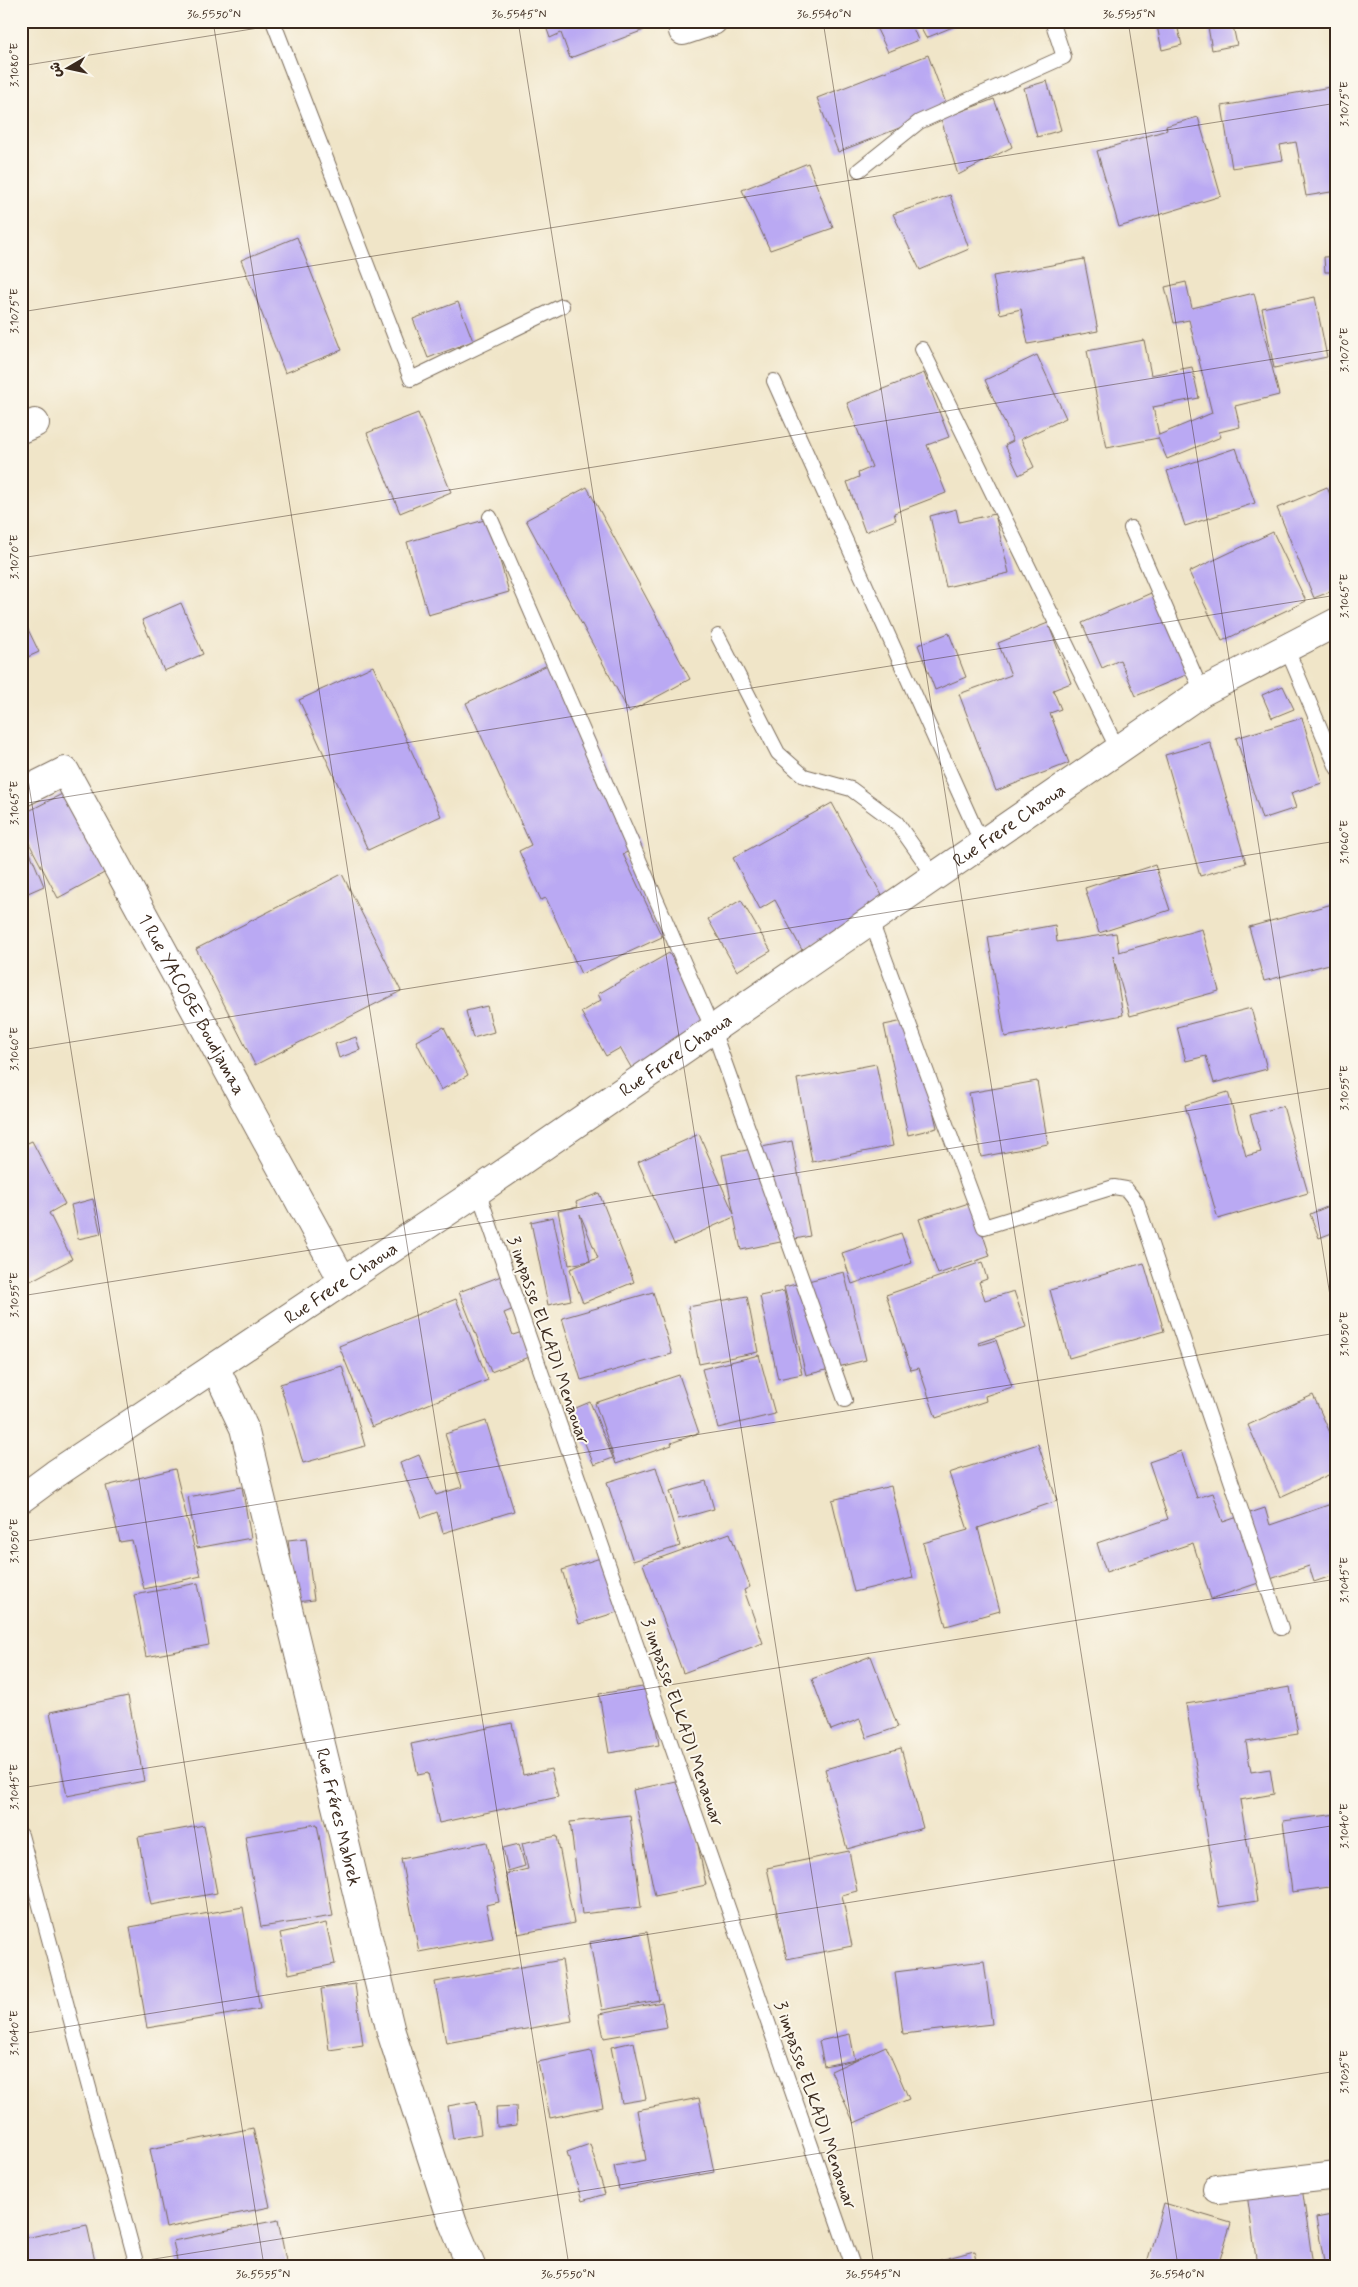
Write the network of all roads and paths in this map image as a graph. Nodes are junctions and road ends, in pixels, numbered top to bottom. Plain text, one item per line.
1 (273, 21) edge
2 (713, 21) edge
3 (1052, 21) edge
4 (683, 31) dead end
5 (859, 170) dead end
6 (562, 306) dead end
7 (922, 348) dead end
8 (774, 381) dead end
9 (490, 517) dead end
10 (1131, 528) dead end
11 (1337, 622) edge
12 (718, 636) dead end
13 (1286, 647) junction
14 (1202, 692) junction
15 (1118, 750) junction
16 (1337, 768) edge
17 (21, 793) edge
18 (982, 844) junction
19 (935, 877) junction
20 (871, 921) junction
21 (712, 1030) junction
22 (478, 1191) junction
23 (342, 1281) junction
24 (215, 1367) junction
25 (845, 1400) dead end
26 (21, 1499) edge
27 (1281, 1628) dead end
28 (21, 1835) edge
29 (1337, 2175) edge
30 (1217, 2189) dead end
31 (137, 2266) edge
32 (471, 2266) edge
33 (853, 2266) edge

1 - 6 lane
2 - 4 street
3 - 5 lane
7 - 15 lane
8 - 18 lane
9 - 21 lane
10 - 14 lane
11 - 13 street, Rue Frere Chaoua
12 - 19 lane
13 - 14 street, Rue Frere Chaoua
13 - 16 lane
14 - 15 street, Rue Frere Chaoua
15 - 18 street, Rue Frere Chaoua
17 - 23 street, 1 Rue YACOBE Boudjamaa
18 - 19 street, Rue Frere Chaoua
19 - 20 street, Rue Frere Chaoua
20 - 21 street, Rue Frere Chaoua
20 - 27 lane
21 - 22 street, Rue Frere Chaoua
21 - 25 lane
22 - 23 street, Rue Frere Chaoua
22 - 33 lane, 3 impasse ELKADI Menaouar
23 - 24 street, Rue Frere Chaoua
24 - 26 street, Rue Frere Chaoua
24 - 32 street, Rue Fréres Mabrek
28 - 31 lane
29 - 30 street

